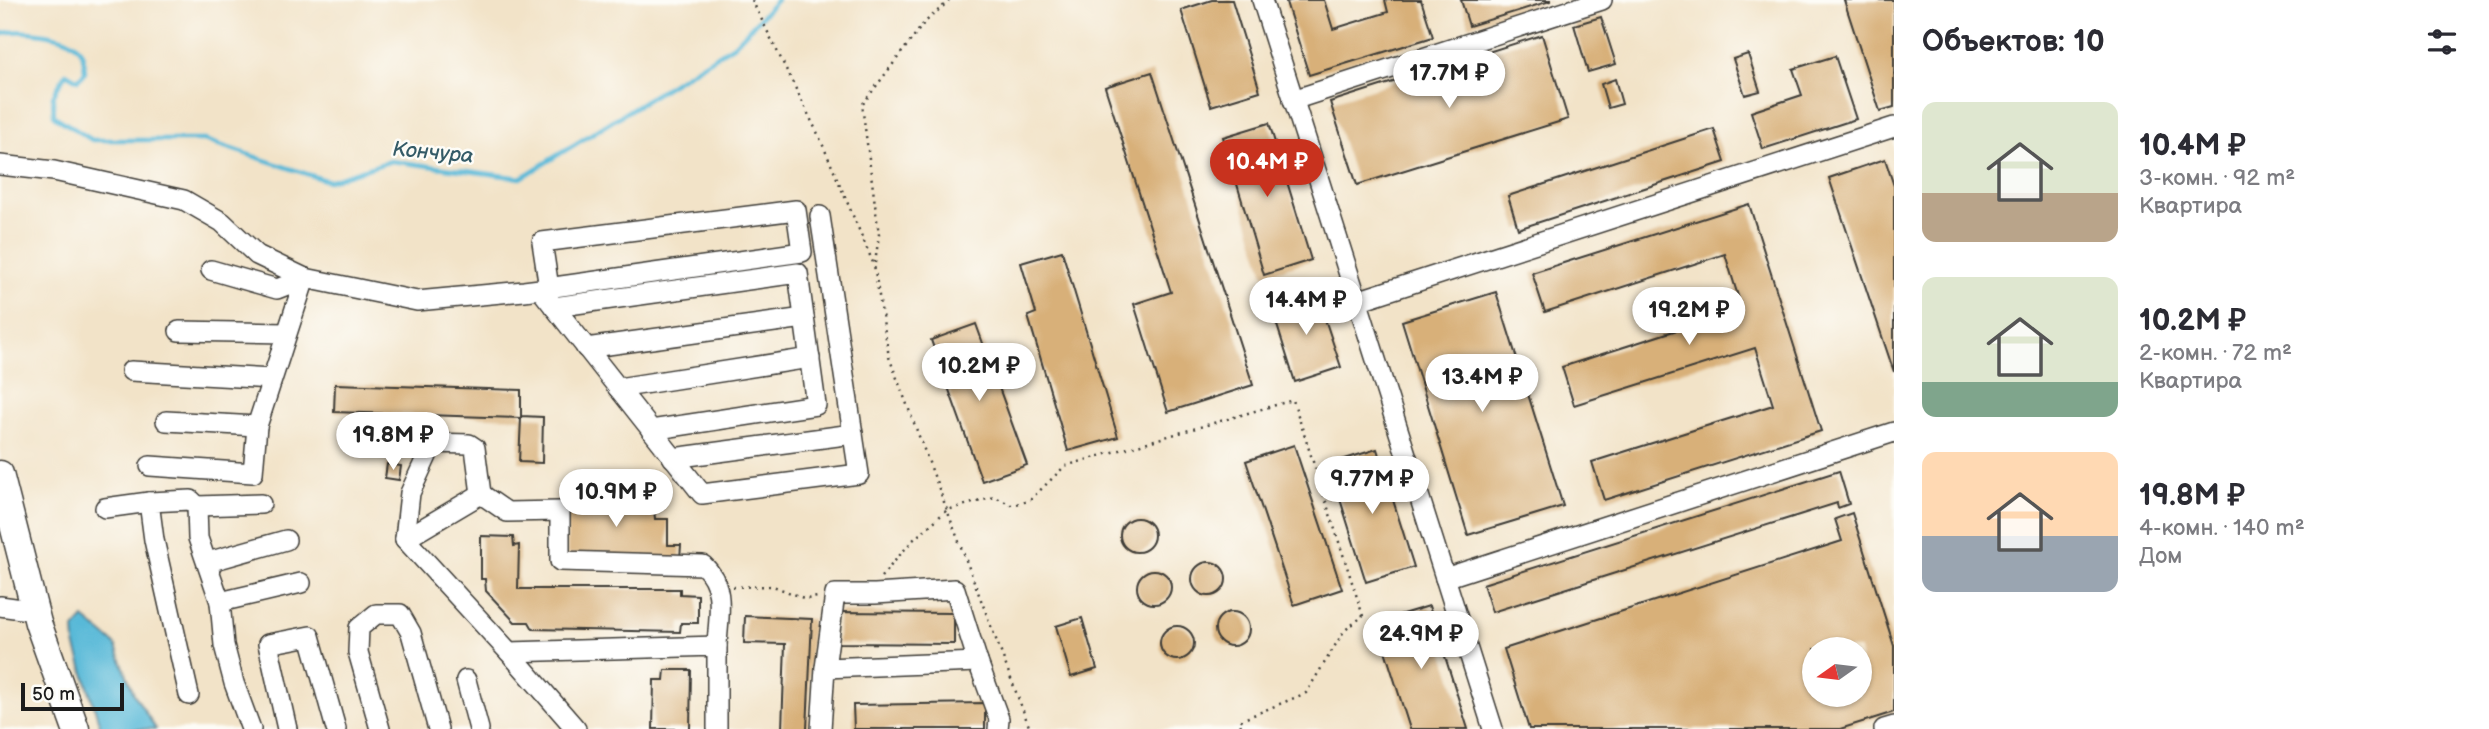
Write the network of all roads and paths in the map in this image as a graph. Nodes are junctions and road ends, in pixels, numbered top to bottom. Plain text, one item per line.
1 (752, 0) edge
2 (950, 0) edge
3 (1262, 0) edge
4 (1602, 0) edge
5 (1293, 100) junction
6 (1894, 127) edge
7 (0, 165) edge
8 (820, 216) dead end
9 (874, 265) junction
10 (211, 270) dead end
11 (305, 278) junction
12 (544, 289) junction
13 (1357, 301) junction
14 (554, 307) junction
15 (804, 318) junction
16 (179, 331) dead end
17 (286, 333) junction
18 (586, 348) junction
19 (810, 358) junction
20 (131, 371) dead end
21 (271, 379) junction
22 (618, 388) junction
23 (166, 421) dead end
24 (257, 426) junction
25 (651, 430) junction
26 (1894, 432) edge
27 (853, 434) junction
28 (373, 441) dead end
29 (430, 443) junction
30 (673, 458) junction
31 (150, 466) dead end
32 (0, 474) edge
33 (481, 494) junction
34 (149, 502) junction
35 (261, 504) dead end
36 (197, 506) junction
37 (105, 508) dead end
38 (947, 510) junction
39 (405, 539) junction
40 (286, 540) dead end
41 (208, 562) junction
42 (882, 577) dead end
43 (1445, 578) junction
44 (301, 583) dead end
45 (719, 587) junction
46 (835, 594) junction
47 (220, 602) junction
48 (0, 606) edge
49 (36, 611) junction
50 (717, 646) junction
51 (509, 652) junction
52 (978, 662) junction
53 (825, 668) junction
54 (466, 680) dead end
55 (189, 695) dead end
56 (1894, 726) edge
57 (76, 729) edge
58 (251, 729) edge
59 (288, 729) edge
60 (336, 729) edge
61 (380, 729) edge
62 (438, 729) edge
63 (480, 729) edge
64 (576, 729) edge
65 (717, 729) edge
66 (821, 729) edge
67 (998, 729) edge
68 (1030, 729) edge
69 (1242, 729) edge
70 (1493, 729) edge
71 (1884, 729) edge

1 - 9 path
2 - 9 path
3 - 5 lane
4 - 5 lane
5 - 13 lane
6 - 13 lane
7 - 11 lane
8 - 27 lane
9 - 38 path
10 - 11 lane
11 - 12 lane
11 - 17 lane
12 - 12 lane
12 - 14 lane
13 - 43 lane
14 - 15 lane
14 - 18 lane
15 - 18 lane
15 - 19 lane
16 - 17 lane
17 - 21 lane
18 - 22 lane
19 - 22 lane
19 - 25 lane
20 - 21 lane
21 - 24 lane
22 - 25 lane
23 - 24 lane
24 - 31 lane
25 - 30 lane
26 - 43 lane
27 - 30 lane
27 - 30 lane
28 - 29 lane
29 - 33 lane
29 - 39 lane
32 - 49 main road
33 - 39 lane
33 - 45 lane
34 - 36 lane
34 - 37 lane
34 - 55 lane
35 - 36 lane
36 - 41 lane
38 - 42 path
38 - 68 path
38 - 69 path
39 - 51 lane
40 - 41 lane
41 - 47 lane
43 - 70 lane
44 - 47 lane
45 - 46 path
45 - 50 lane
46 - 52 lane
46 - 53 lane
47 - 58 lane
48 - 49 lane
49 - 57 main road
50 - 51 lane
50 - 65 lane
51 - 64 lane
52 - 53 lane
52 - 67 lane
53 - 66 lane
54 - 63 lane
56 - 71 lane
59 - 60 lane
61 - 62 lane

